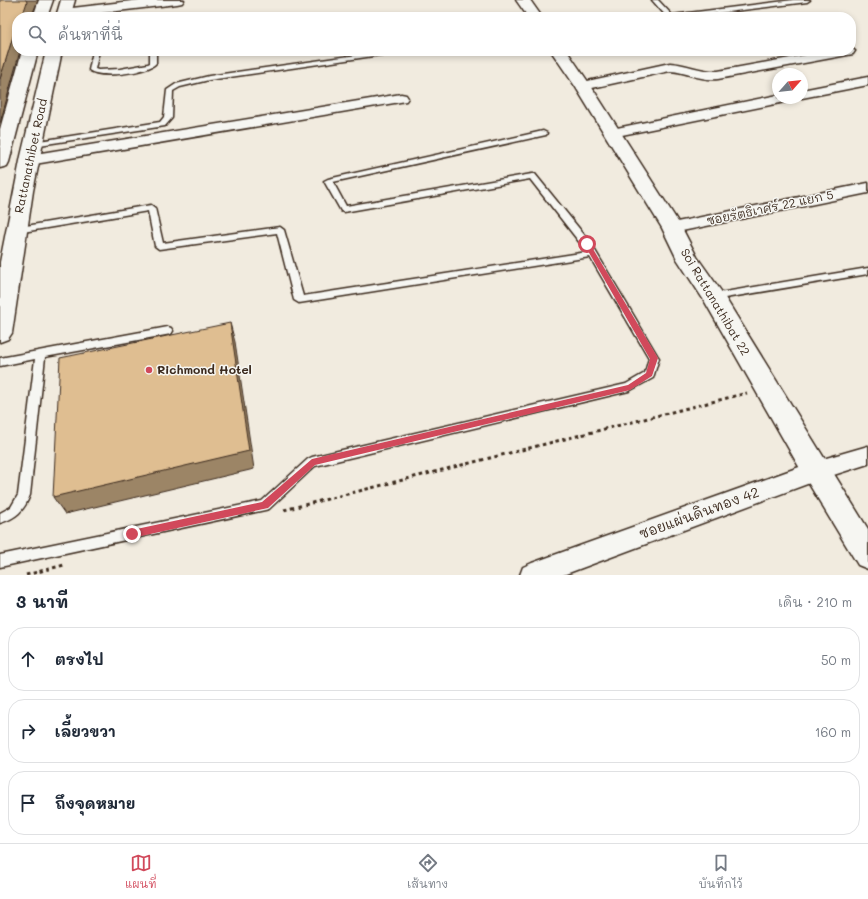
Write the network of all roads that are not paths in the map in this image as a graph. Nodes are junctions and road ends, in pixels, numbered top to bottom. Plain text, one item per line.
1 (46, 0) edge
2 (177, 0) edge
3 (523, 0) edge
4 (655, 0) edge
5 (807, 0) edge
6 (65, 10) edge
7 (42, 12) edge
8 (531, 12) edge
9 (666, 12) edge
10 (712, 12) edge
11 (29, 56) edge
12 (55, 56) edge
13 (95, 56) edge
14 (153, 56) edge
15 (364, 56) edge
16 (562, 56) edge
17 (821, 56) edge
18 (868, 81) edge
19 (583, 86) junction
20 (808, 93) edge
21 (401, 98) dead end
22 (772, 100) edge
23 (544, 133) dead end
24 (612, 133) junction
25 (31, 152) junction
26 (0, 162) edge
27 (868, 188) edge
28 (672, 228) junction
29 (14, 238) junction
30 (592, 254) junction
31 (868, 271) edge
32 (0, 288) edge
33 (713, 297) junction
34 (168, 331) dead end
35 (0, 333) edge
36 (40, 355) junction
37 (0, 362) edge
38 (868, 455) edge
39 (816, 471) junction
40 (0, 518) edge
41 (868, 555) edge
42 (0, 560) edge
43 (532, 575) edge

1 - 7 street
2 - 6 street
3 - 8 street
4 - 9 lane
5 - 10 lane
11 - 26 street, Rattanathibet Road
12 - 25 street, Rattanathibet Road
13 - 14 lane
15 - 25 lane
16 - 19 street, Soi Rattanathibat 22
17 - 19 street
18 - 20 street
19 - 24 street, Soi Rattanathibat 22
21 - 25 street
22 - 24 street
23 - 30 lane
24 - 28 street, Soi Rattanathibat 22
25 - 29 street, Rattanathibet Road
27 - 28 street, ซอยรัตธิเาศร์ 22 แยก 5
28 - 33 street, Soi Rattanathibat 22
29 - 30 lane
29 - 32 street
29 - 35 street, Rattanathibet Road
30 - 42 lane
31 - 33 lane
33 - 39 street, Soi Rattanathibat 22
34 - 36 lane
36 - 37 lane
36 - 40 lane
38 - 39 street, ซอยแผ่นดินทอง 42
39 - 41 street, Soi Rattanathibat 22
39 - 43 street, ซอยแผ่นดินทอง 42

